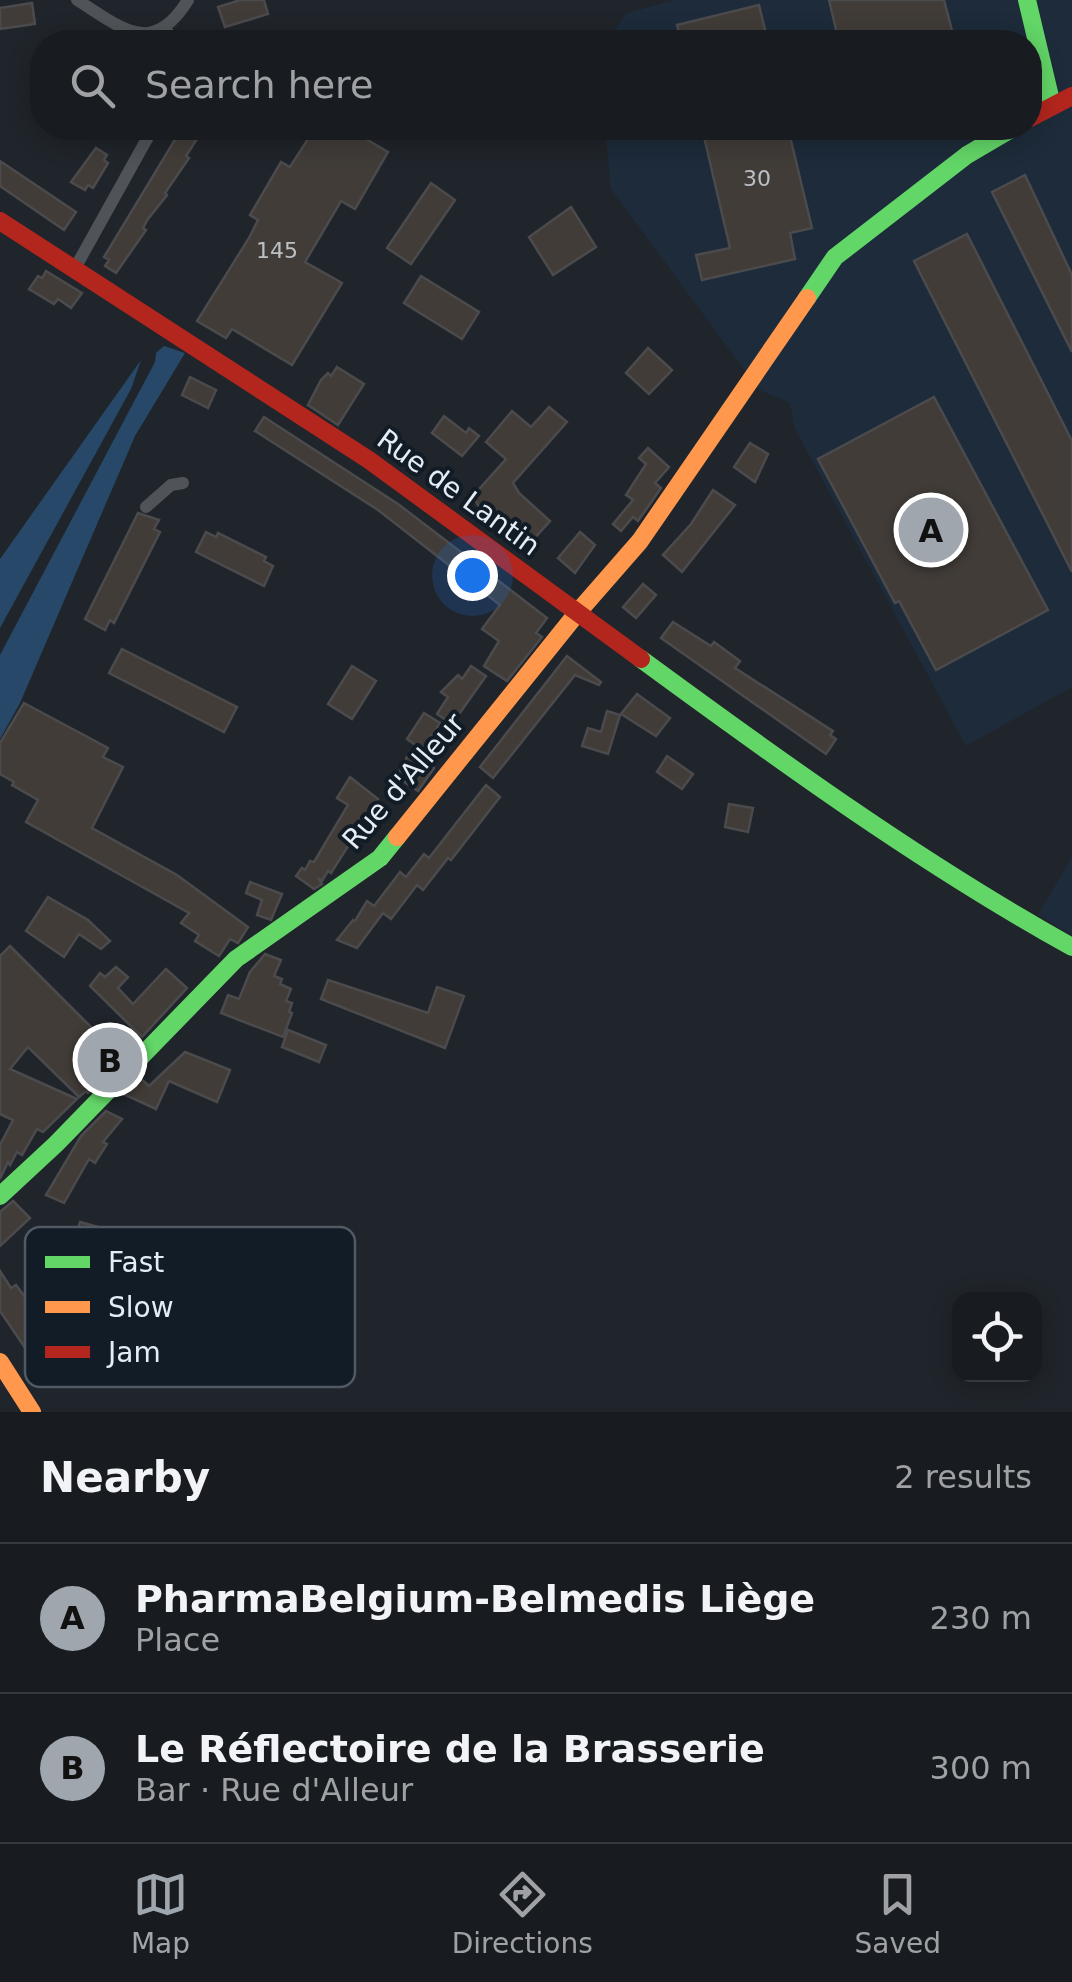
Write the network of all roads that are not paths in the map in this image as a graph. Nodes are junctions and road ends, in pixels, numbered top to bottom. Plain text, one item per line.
1 (77, 0) edge
2 (188, 0) edge
3 (1027, 0) edge
4 (165, 27) junction
5 (125, 30) edge
6 (159, 30) edge
7 (167, 30) edge
8 (1034, 30) edge
9 (1042, 62) edge
10 (1072, 96) edge
11 (1052, 104) junction
12 (1042, 110) edge
13 (146, 140) edge
14 (993, 140) edge
15 (0, 221) edge
16 (74, 270) junction
17 (183, 483) dead end
18 (146, 507) dead end
19 (578, 612) junction
20 (1072, 947) edge
21 (0, 1196) edge
22 (0, 1362) edge
23 (32, 1412) edge

1 - 5 street
2 - 4 street
3 - 8 street
4 - 6 street
4 - 7 street
9 - 11 street
10 - 11 street
11 - 12 street
13 - 16 street
14 - 19 street, Rue d'Alleur
15 - 16 street, Rue de Lantin
16 - 19 street, Rue de Lantin
17 - 18 street
19 - 20 street, Rue de Lantin
19 - 21 street, Rue d'Alleur
22 - 23 street

